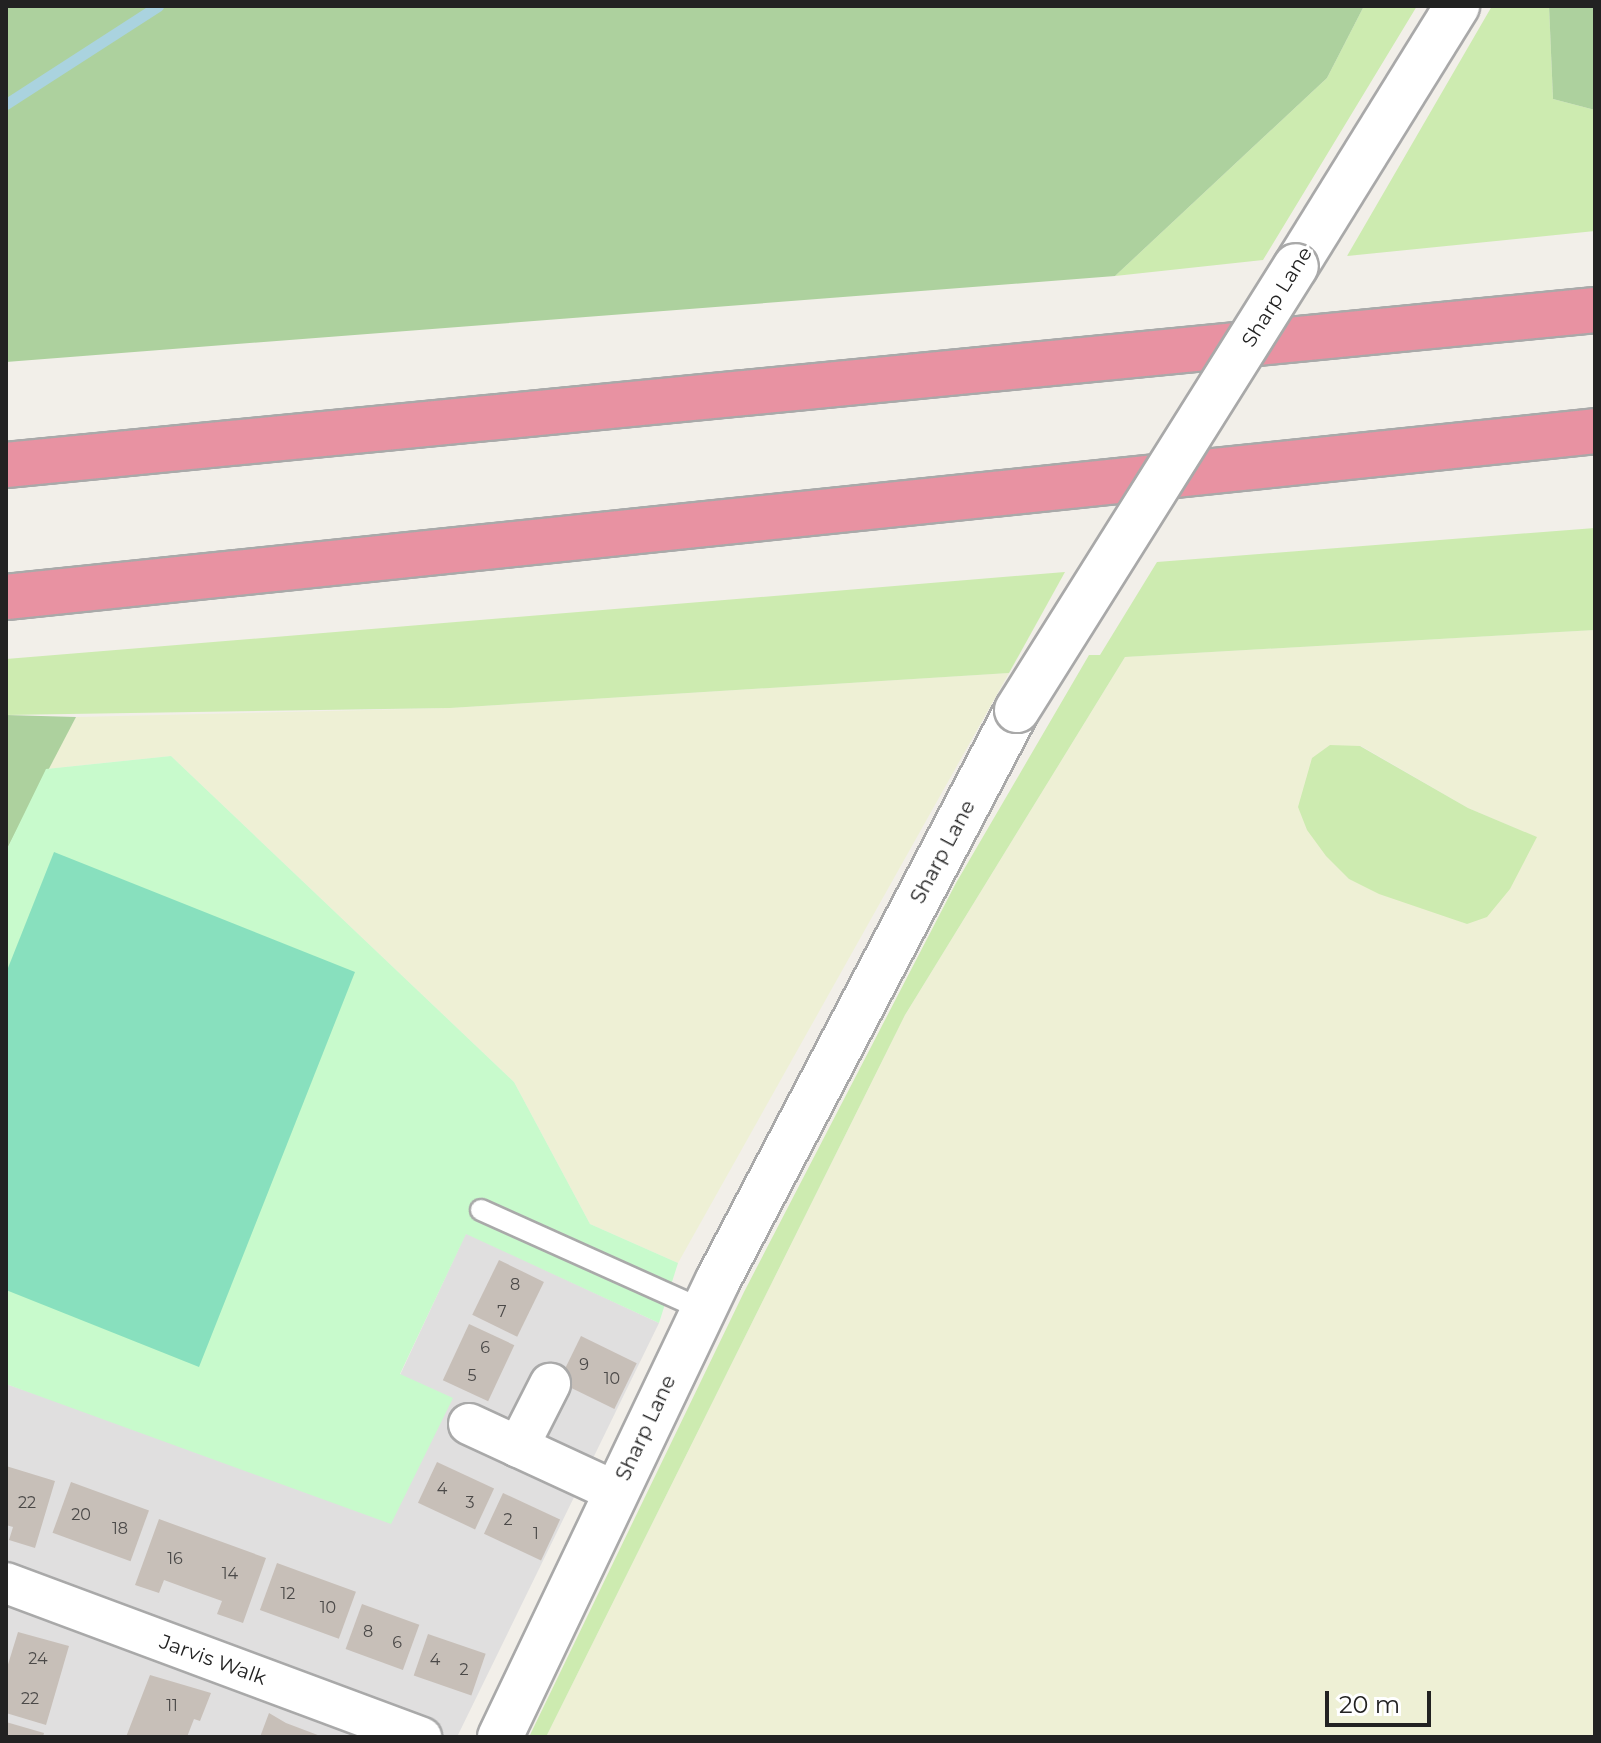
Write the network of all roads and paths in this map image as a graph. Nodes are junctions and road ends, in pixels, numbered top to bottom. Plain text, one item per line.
1 (1457, 6) edge
2 (1595, 310) edge
3 (1595, 431) edge
4 (6, 465) edge
5 (6, 597) edge
6 (481, 1210) dead end
7 (703, 1310) junction
8 (550, 1384) dead end
9 (469, 1424) dead end
10 (518, 1447) junction
11 (616, 1492) junction
12 (6, 1583) edge
13 (421, 1737) edge
14 (500, 1737) edge

1 - 7 street, Sharp Lane, bridge
2 - 4 highway
3 - 5 highway
6 - 7 lane
7 - 11 street, Sharp Lane
8 - 10 street
9 - 10 street
10 - 11 street
11 - 14 street, Sharp Lane
12 - 13 street, Jarvis Walk

